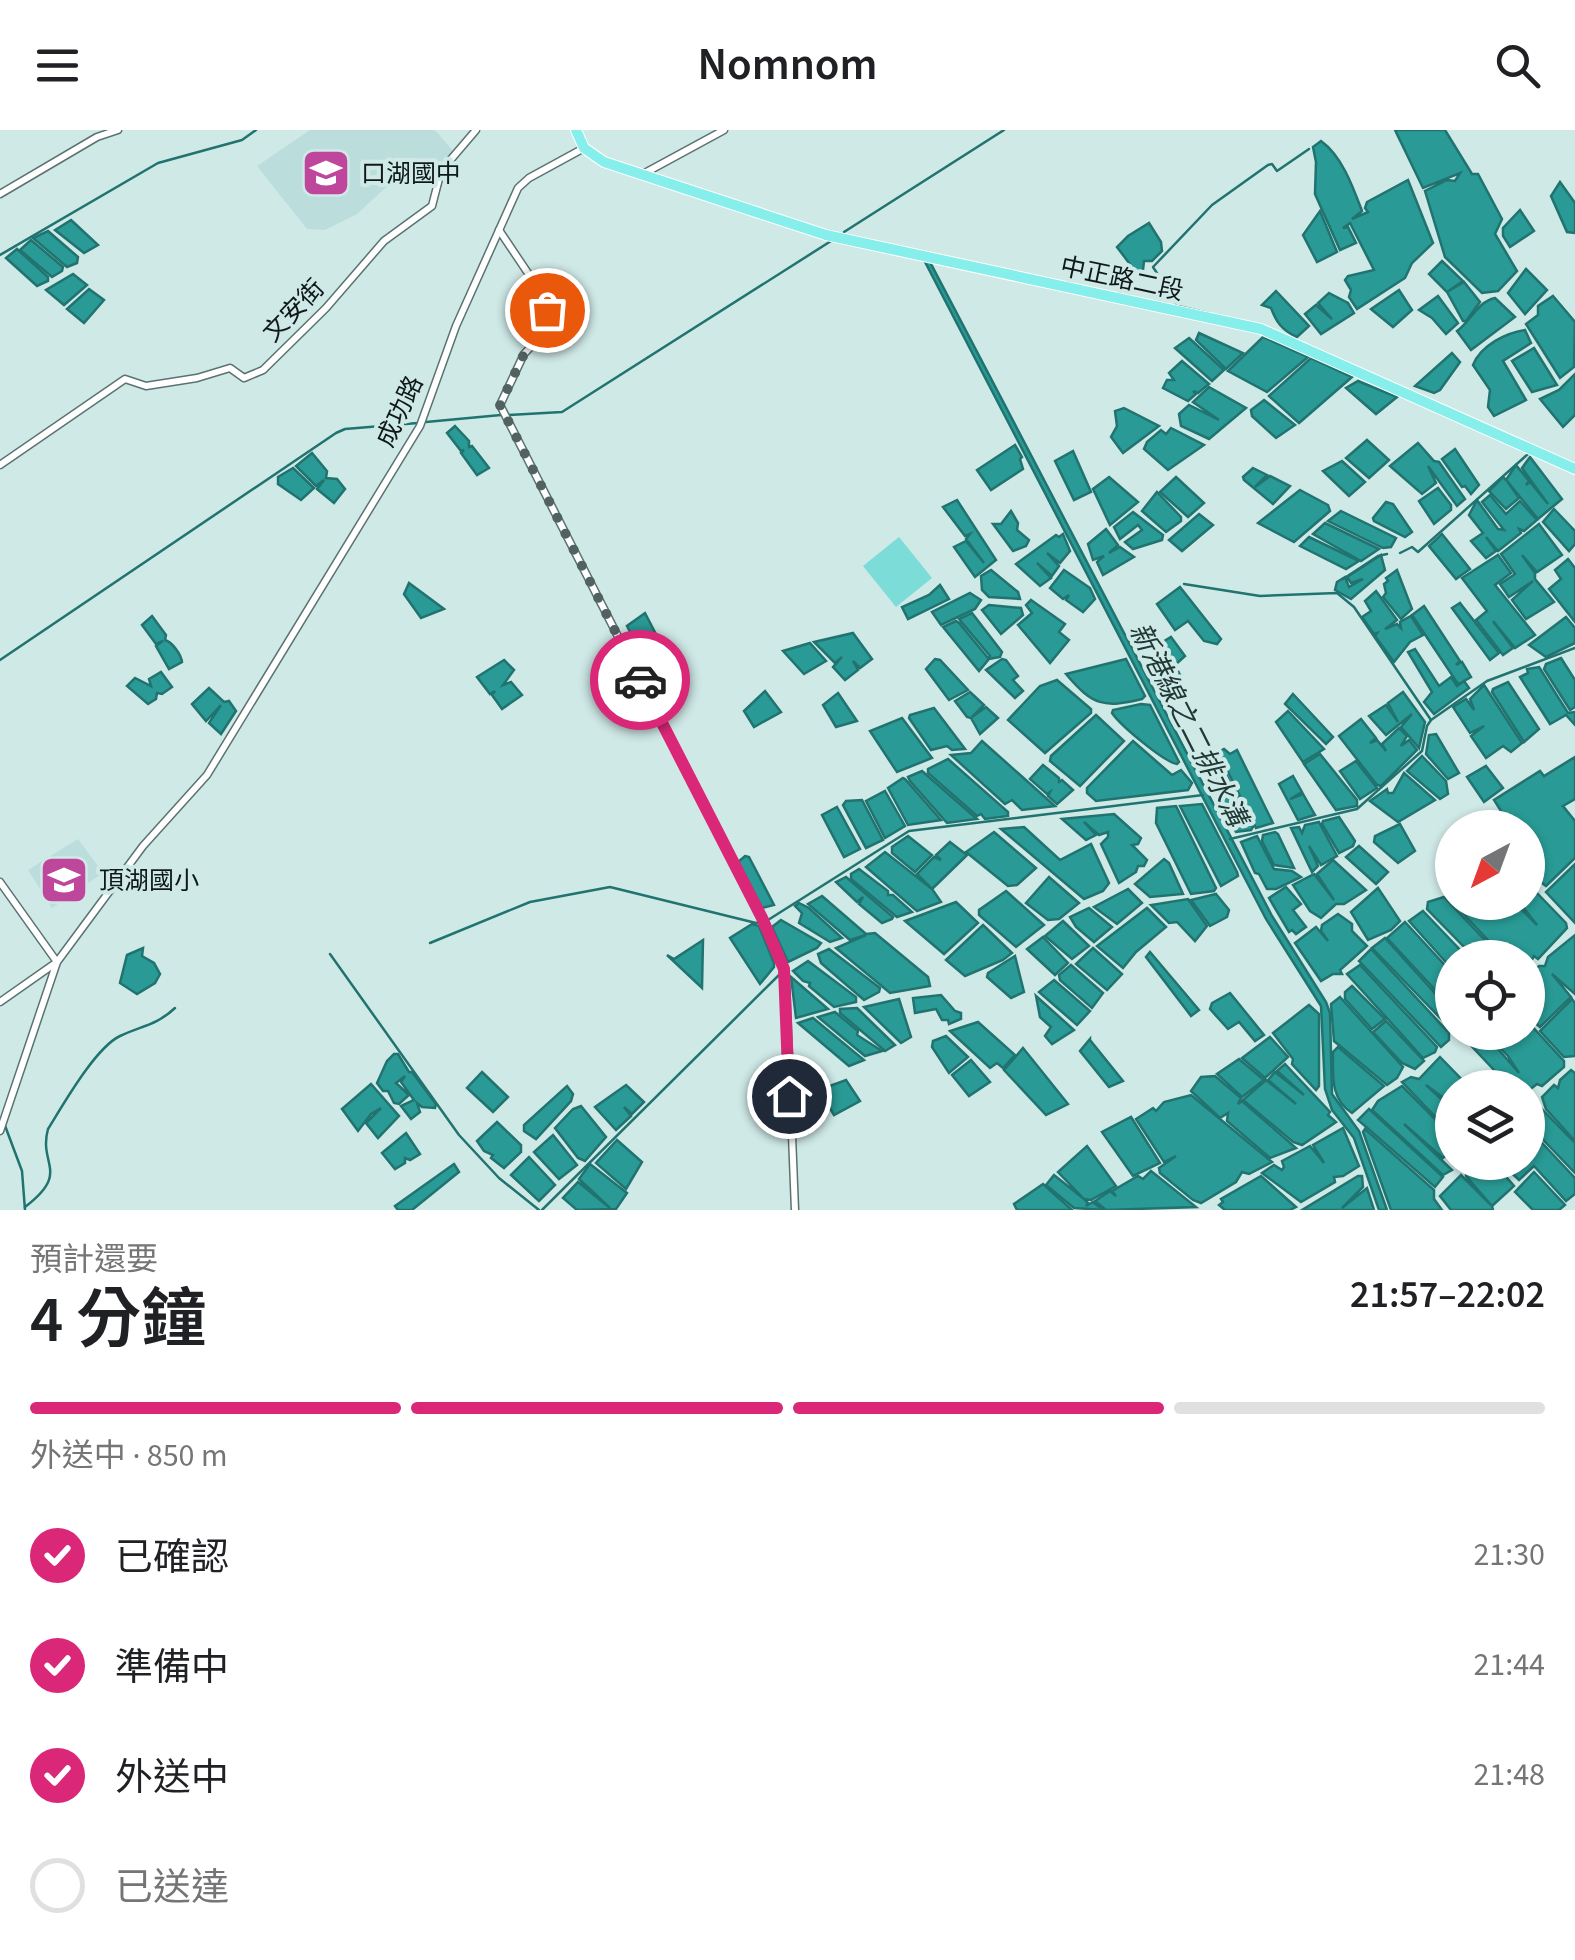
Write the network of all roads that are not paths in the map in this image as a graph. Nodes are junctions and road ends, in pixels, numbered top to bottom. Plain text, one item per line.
1 (118, 130) edge
2 (476, 130) edge
3 (576, 130) edge
4 (724, 130) edge
5 (584, 148) junction
6 (643, 174) junction
7 (0, 194) edge
8 (499, 230) junction
9 (0, 465) edge
10 (1575, 469) edge
11 (0, 882) edge
12 (57, 962) junction
13 (0, 1002) edge
14 (2, 1125) edge
15 (796, 1210) edge

1 - 7 street
2 - 9 street, 文安街
3 - 5 main road
4 - 6 street
5 - 6 main road, 中正路二段
5 - 8 street, 成功路
6 - 10 main road, 中正路二段
8 - 12 street, 成功路
8 - 15 street
11 - 12 street
12 - 13 street
12 - 14 street

